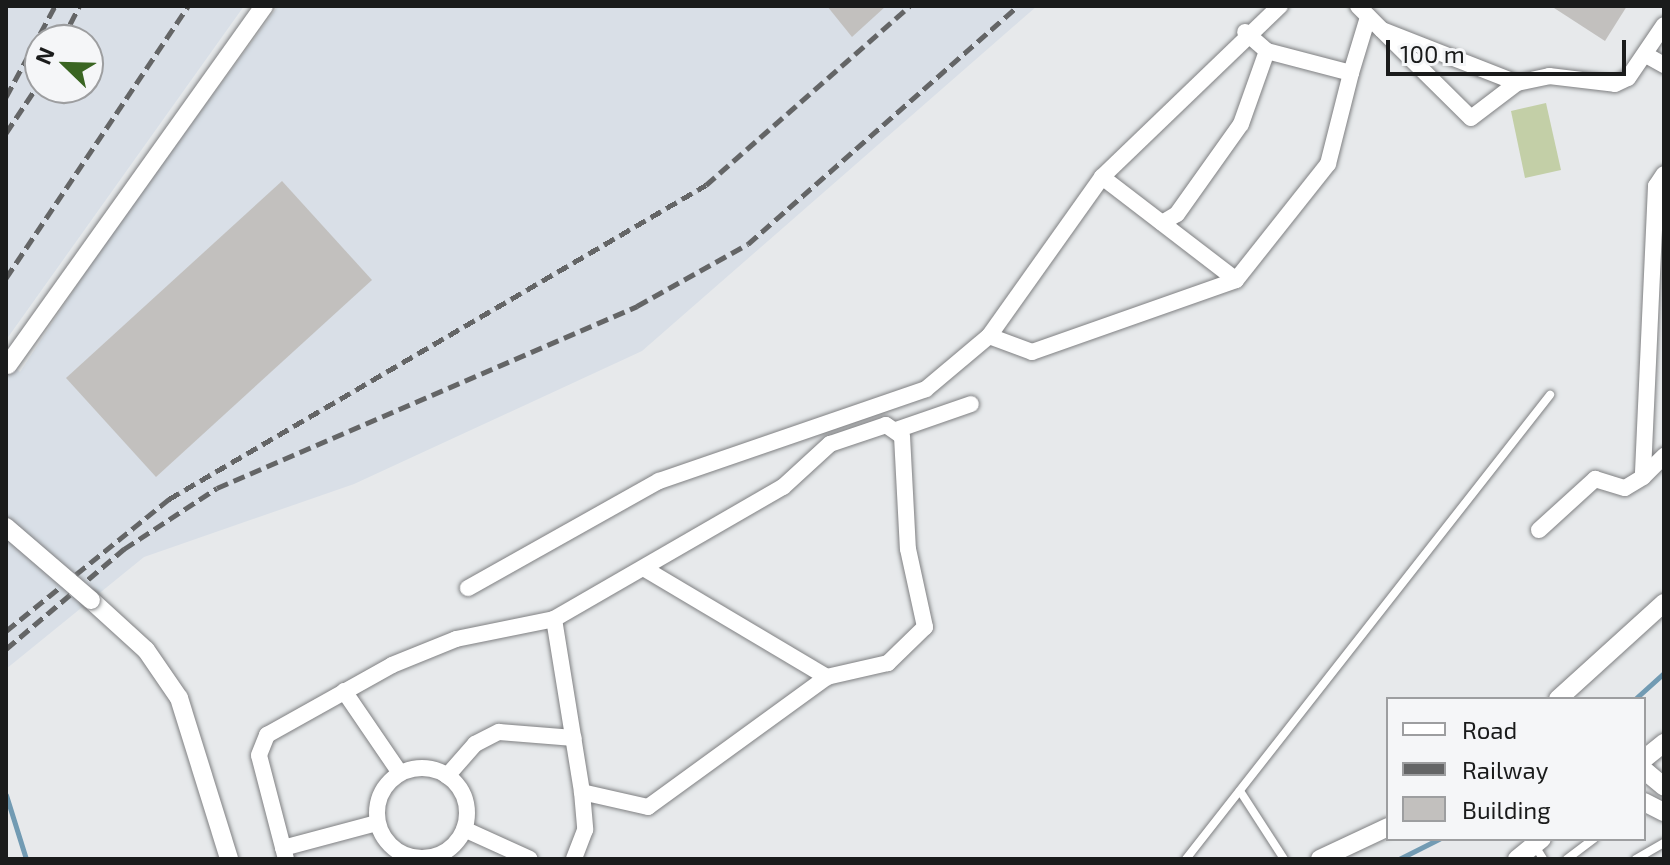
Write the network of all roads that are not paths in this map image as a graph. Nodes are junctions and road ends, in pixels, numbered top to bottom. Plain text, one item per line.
1 (264, 6) edge
2 (1280, 6) edge
3 (1363, 11) edge
4 (1664, 25) edge
5 (1382, 30) junction
6 (1245, 32) junction
7 (1267, 51) junction
8 (1646, 55) junction
9 (1664, 65) edge
10 (1351, 73) junction
11 (1517, 83) junction
12 (1664, 174) edge
13 (1102, 177) junction
14 (1162, 223) junction
15 (1236, 280) junction
16 (989, 336) junction
17 (8, 365) edge
18 (1550, 395) dead end
19 (971, 404) dead end
20 (899, 429) junction
21 (1664, 456) edge
22 (1643, 477) junction
23 (6, 527) edge
24 (1539, 530) dead end
25 (645, 569) junction
26 (468, 588) dead end
27 (1664, 603) edge
28 (554, 619) junction
29 (827, 677) junction
30 (344, 691) junction
31 (1560, 697) edge
32 (574, 738) junction
33 (1664, 743) edge
34 (1646, 757) edge
35 (1646, 772) edge
36 (400, 773) junction
37 (447, 776) junction
38 (1664, 787) edge
39 (1240, 791) junction
40 (582, 792) junction
41 (1646, 803) edge
42 (1664, 812) edge
43 (377, 823) junction
44 (1386, 828) edge
45 (464, 829) junction
46 (1591, 841) edge
47 (1664, 843) edge
48 (284, 853) edge
49 (229, 859) edge
50 (420, 859) edge
51 (530, 859) edge
52 (574, 859) edge
53 (1186, 859) edge
54 (1284, 859) edge
55 (1320, 859) edge
56 (1567, 859) edge
57 (1636, 859) edge

1 - 17 street
2 - 6 street
3 - 5 street
3 - 10 street
4 - 8 street
5 - 11 street
5 - 11 street
6 - 7 street
6 - 13 street
7 - 10 street
7 - 14 street
8 - 9 street
8 - 11 street
10 - 15 street
12 - 22 street
13 - 14 street
13 - 16 street
14 - 15 street
15 - 16 street
16 - 26 street
18 - 39 lane
19 - 20 street
20 - 25 street
20 - 29 street
21 - 22 street
22 - 24 street
23 - 49 street, bridge
25 - 28 street
25 - 29 street
27 - 31 street
28 - 30 street
28 - 32 street
29 - 40 street
30 - 36 street
30 - 48 street
32 - 37 street
32 - 40 street
33 - 34 street
35 - 38 street
36 - 37 street
36 - 43 street
37 - 45 street
39 - 53 lane
39 - 54 lane
40 - 52 street
41 - 42 street
43 - 48 street
43 - 50 street
44 - 55 street
45 - 50 street
45 - 51 street
46 - 56 lane
47 - 57 lane

